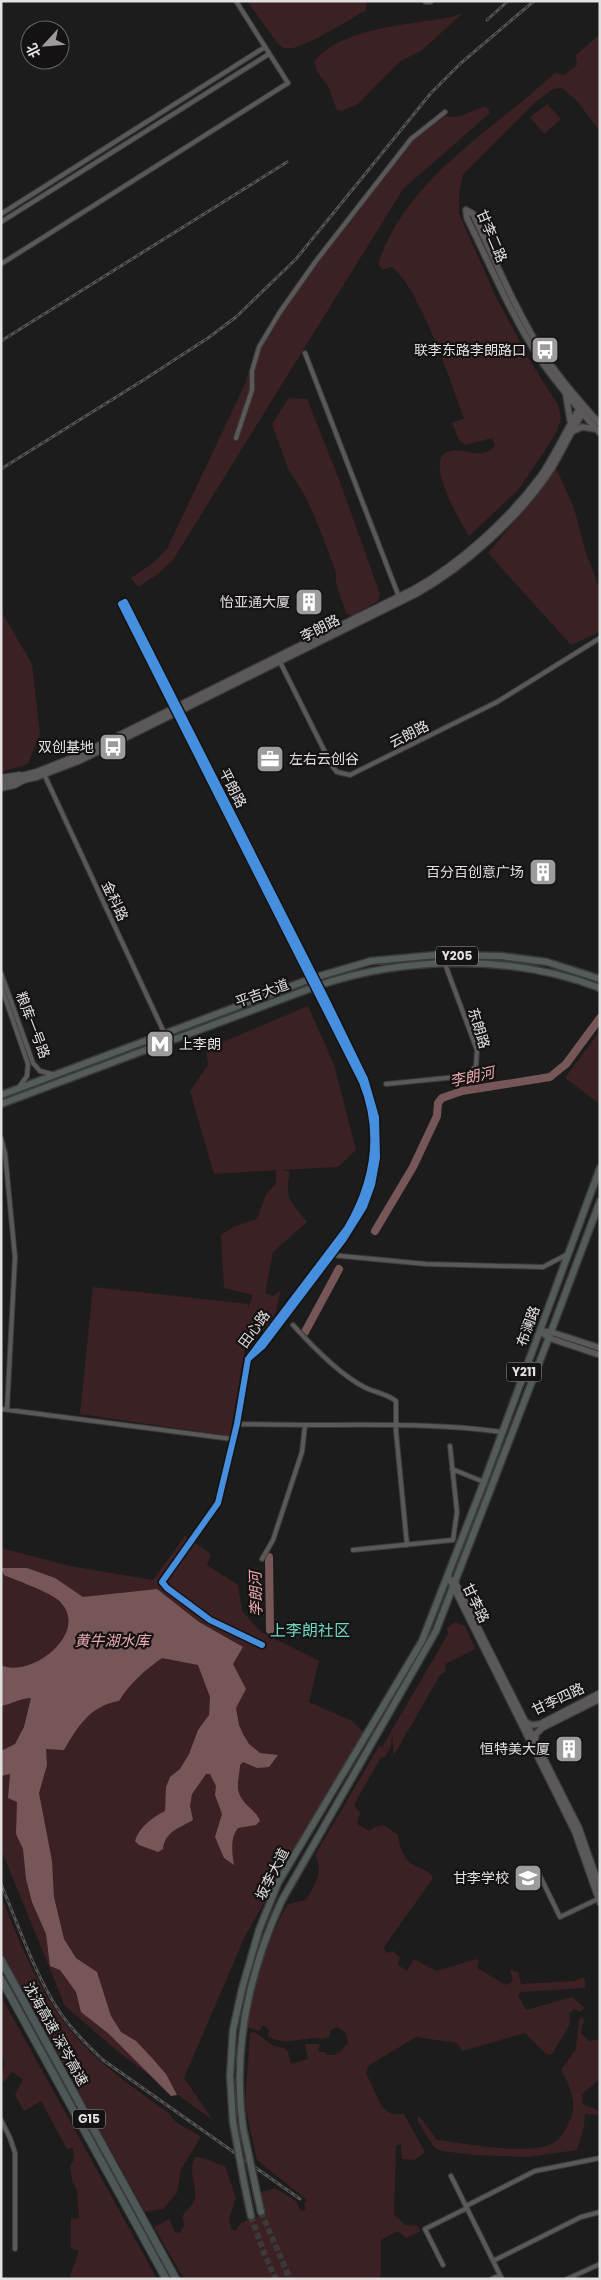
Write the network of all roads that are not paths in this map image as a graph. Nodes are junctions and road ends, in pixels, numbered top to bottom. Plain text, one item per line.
1 (236, 1) edge
2 (426, 1) edge
3 (430, 1) edge
4 (265, 47) junction
5 (270, 54) junction
6 (445, 112) dead end
7 (1, 214) edge
8 (1, 222) edge
9 (1, 264) edge
10 (305, 353) dead end
11 (562, 388) junction
12 (582, 408) junction
13 (569, 425) junction
14 (599, 429) edge
15 (570, 434) junction
16 (236, 438) dead end
17 (400, 599) junction
18 (123, 603) dead end
19 (600, 638) edge
20 (279, 659) junction
21 (177, 710) junction
22 (43, 772) junction
23 (1, 777) edge
24 (25, 778) junction
25 (15, 780) junction
26 (1, 781) edge
27 (1, 785) edge
28 (1, 789) edge
29 (445, 964) junction
30 (1, 973) edge
31 (313, 978) junction
32 (600, 979) edge
33 (1, 986) edge
34 (317, 986) junction
35 (600, 988) edge
36 (164, 1033) junction
37 (168, 1041) junction
38 (54, 1074) junction
39 (386, 1084) dead end
40 (16, 1089) junction
41 (1, 1095) edge
42 (1, 1104) edge
43 (1, 1138) edge
44 (600, 1168) edge
45 (600, 1201) edge
46 (568, 1254) junction
47 (329, 1255) junction
48 (293, 1325) dead end
49 (540, 1331) junction
50 (550, 1335) junction
51 (600, 1348) edge
52 (600, 1355) edge
53 (1, 1409) edge
54 (7, 1410) junction
55 (236, 1424) junction
56 (305, 1425) junction
57 (396, 1426) junction
58 (502, 1432) junction
59 (232, 1439) junction
60 (450, 1446) dead end
61 (452, 1469) junction
62 (484, 1482) junction
63 (407, 1545) junction
64 (353, 1550) dead end
65 (262, 1558) dead end
66 (448, 1576) junction
67 (454, 1583) junction
68 (262, 1645) dead end
69 (600, 1693) edge
70 (600, 1698) edge
71 (526, 1722) junction
72 (535, 1740) junction
73 (540, 1876) dead end
74 (600, 1888) edge
75 (599, 1900) edge
76 (1, 1960) edge
77 (1, 1979) edge
78 (1, 2120) edge
79 (600, 2158) edge
80 (451, 2176) dead end
81 (466, 2207) junction
82 (261, 2212) tunnel mouth
83 (600, 2212) edge
84 (251, 2216) tunnel mouth
85 (15, 2249) dead end
86 (493, 2261) junction
87 (600, 2264) edge
88 (443, 2265) dead end
89 (501, 2277) edge
90 (166, 2279) edge
91 (176, 2279) edge
92 (492, 2279) edge
93 (568, 2279) edge

1 - 4 street
2 - 3 street
4 - 5 street
4 - 7 street
5 - 8 street
5 - 9 street
6 - 16 street
10 - 17 street
11 - 12 street, 甘李二路
11 - 12 street, 甘李二路
11 - 13 street
12 - 13 street, 李朗路
12 - 14 street, 甘李二路
12 - 15 street, 李朗路
13 - 17 street, 李朗路
14 - 15 street
15 - 17 street, 李朗路
17 - 20 street, 李朗路
18 - 21 street, 平朗路
19 - 20 street, 云朗路
20 - 21 street, 李朗路
21 - 22 street, 李朗路
21 - 31 street, 平朗路
22 - 24 street, 李朗路
22 - 36 street, 金科路
23 - 24 street
24 - 25 street, 李朗路
24 - 28 street
25 - 26 street, 李朗路
25 - 27 street, 李朗路
29 - 34 main road, 平吉大道 / Y205
29 - 35 main road, 平吉大道 / Y205
29 - 39 street, 东朗路
30 - 38 street, 粮库一号路
31 - 32 main road, 平吉大道 / Y205
31 - 34 street, 平朗路
31 - 36 main road, 平吉大道 / Y205
33 - 40 street, 粮库一号路
34 - 37 main road, 平吉大道 / Y205
34 - 47 street, 田心路
36 - 37 street, 金科路
36 - 38 main road, 平吉大道 / Y205
37 - 42 main road, 平吉大道 / Y205
38 - 40 main road, 平吉大道 / Y205
40 - 41 main road, 平吉大道 / Y205
43 - 54 street
44 - 46 main road, 布澜路 / Y211
45 - 50 main road, 布澜路 / Y211
46 - 47 street
46 - 49 main road, 布澜路 / Y211
47 - 55 street, 田心路
48 - 57 street
49 - 50 street
49 - 58 main road, 布澜路 / Y211
50 - 51 street
50 - 52 street
50 - 67 main road, 布澜路 / Y211
53 - 54 street
54 - 59 street
55 - 56 street
55 - 59 street
56 - 57 street
56 - 65 street
57 - 58 street
57 - 63 street
58 - 62 main road, 布澜路 / Y211
59 - 68 street
60 - 61 street
61 - 62 street
61 - 63 street
62 - 66 main road, 布澜路 / Y211
63 - 64 street
66 - 67 street, 甘李路
66 - 84 main road, 坂李大道, bridge
67 - 71 street, 甘李路
67 - 75 street, 甘李路
67 - 82 main road, 坂李大道, bridge
69 - 71 street, 甘李四路
70 - 72 street, 甘李四路
71 - 72 street, 甘李路
72 - 74 street, 甘李路
73 - 75 street
76 - 91 highway, 沈海高速 深岑高速 / G15
77 - 90 highway, 沈海高速 深岑高速 / G15
78 - 85 street
79 - 81 street
80 - 81 street
81 - 86 street
81 - 88 street
83 - 86 street
86 - 89 street
87 - 93 street
89 - 92 street

